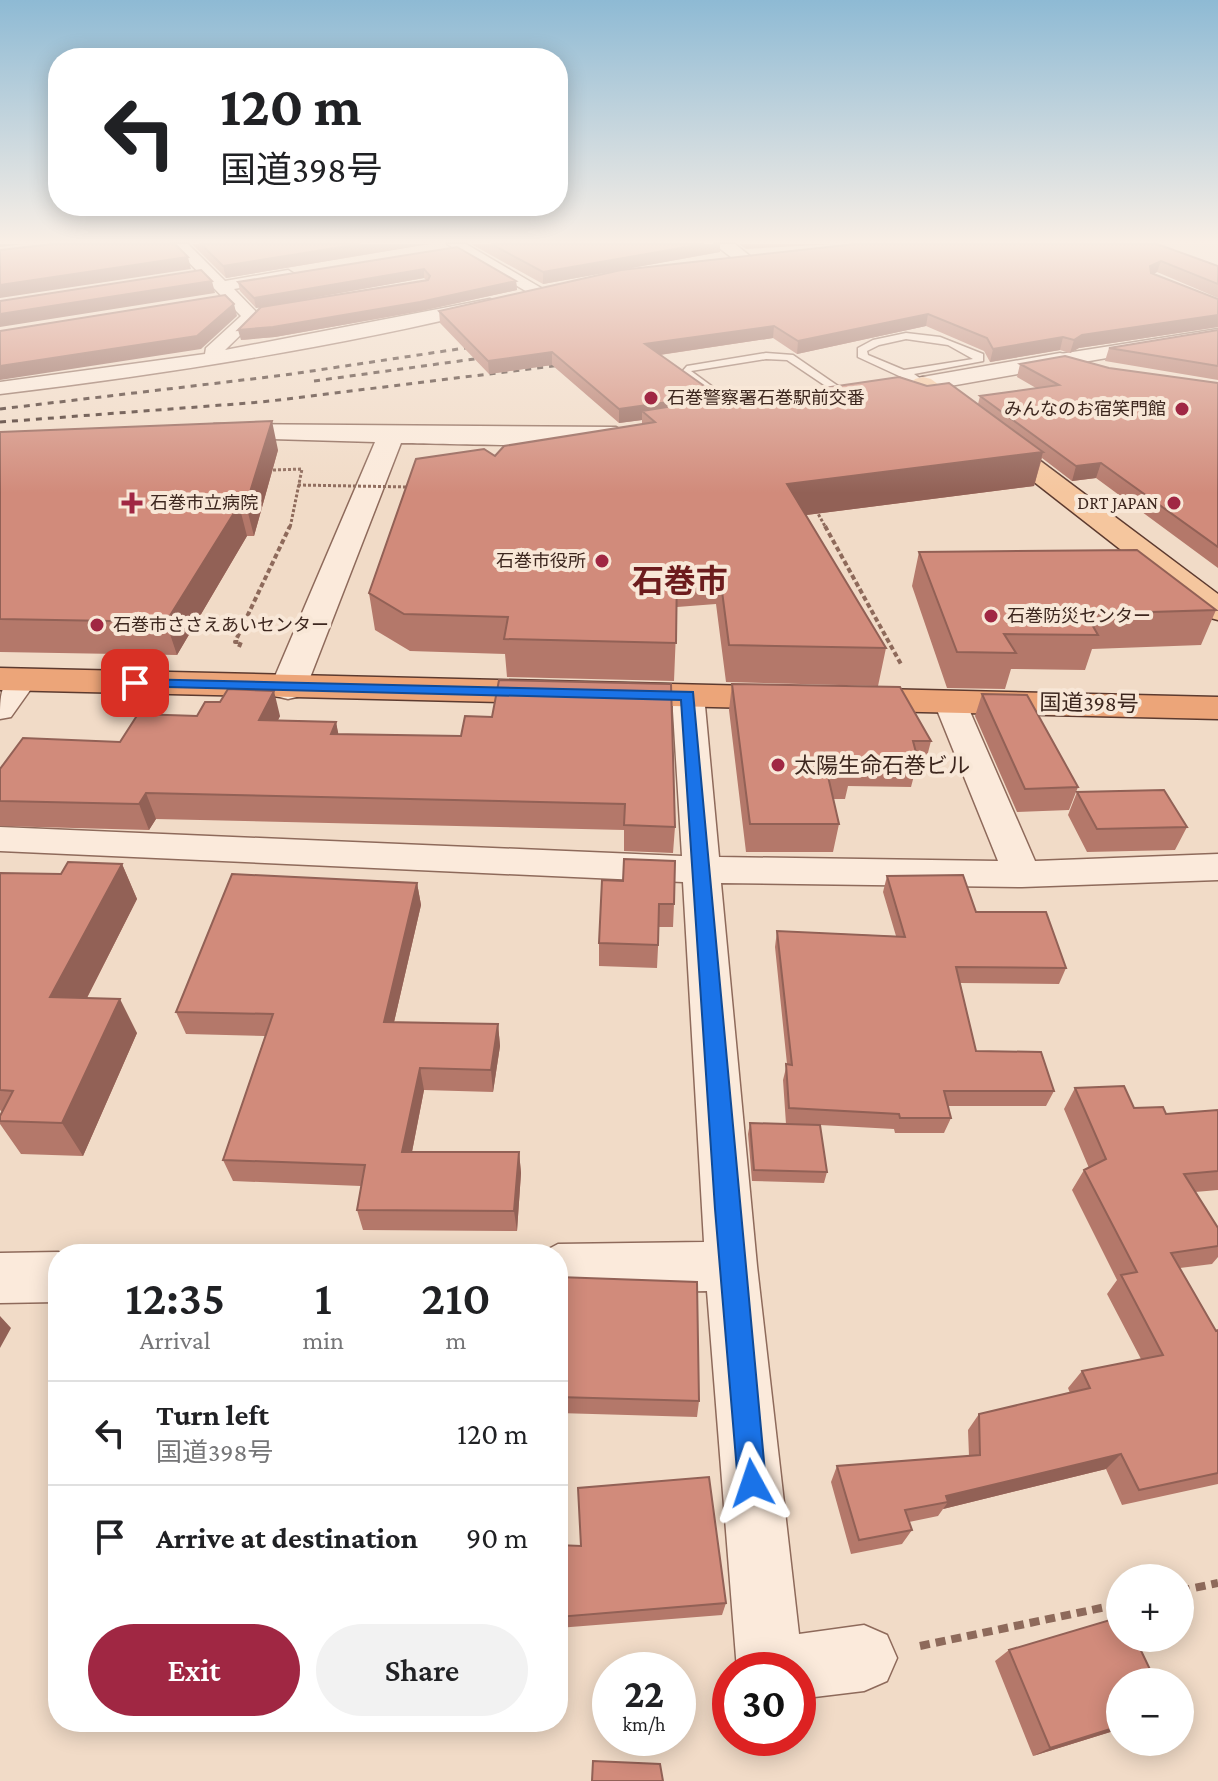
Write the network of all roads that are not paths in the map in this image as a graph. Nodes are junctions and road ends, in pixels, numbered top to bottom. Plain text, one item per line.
1 (242, 327) edge
2 (382, 327) edge
3 (1218, 334) edge
4 (208, 357) junction
5 (1060, 360) junction
6 (1105, 372) edge
7 (915, 378) junction
8 (0, 388) edge
9 (849, 397) junction
10 (820, 403) edge
11 (776, 411) edge
12 (747, 416) junction
13 (715, 422) edge
14 (195, 433) edge
15 (638, 433) edge
16 (391, 435) junction
17 (1218, 610) edge
18 (12, 679) edge
19 (288, 688) junction
20 (688, 695) junction
21 (949, 700) junction
22 (1218, 708) edge
23 (0, 710) edge
24 (0, 839) edge
25 (1218, 867) edge
26 (700, 870) junction
27 (1022, 874) junction
28 (731, 1266) junction
29 (568, 1269) edge
30 (48, 1277) edge
31 (0, 1278) edge
32 (768, 1652) edge
33 (864, 1658) road end
34 (816, 1664) edge

1 - 4 street
2 - 4 street
3 - 5 street
4 - 8 street
5 - 6 street
5 - 7 street
7 - 7 lane
7 - 9 street
7 - 17 main road
9 - 10 street
9 - 12 lane
11 - 12 street
12 - 13 street
14 - 16 street
15 - 16 street
16 - 19 street
18 - 19 highway, 国道398号
18 - 23 street
19 - 20 highway, 国道398号
20 - 21 highway, 国道398号
20 - 26 street
21 - 22 highway, 国道398号
21 - 27 street
24 - 26 street
25 - 27 street
26 - 27 street
26 - 28 street
28 - 29 street
28 - 32 street
30 - 31 street
33 - 34 street

